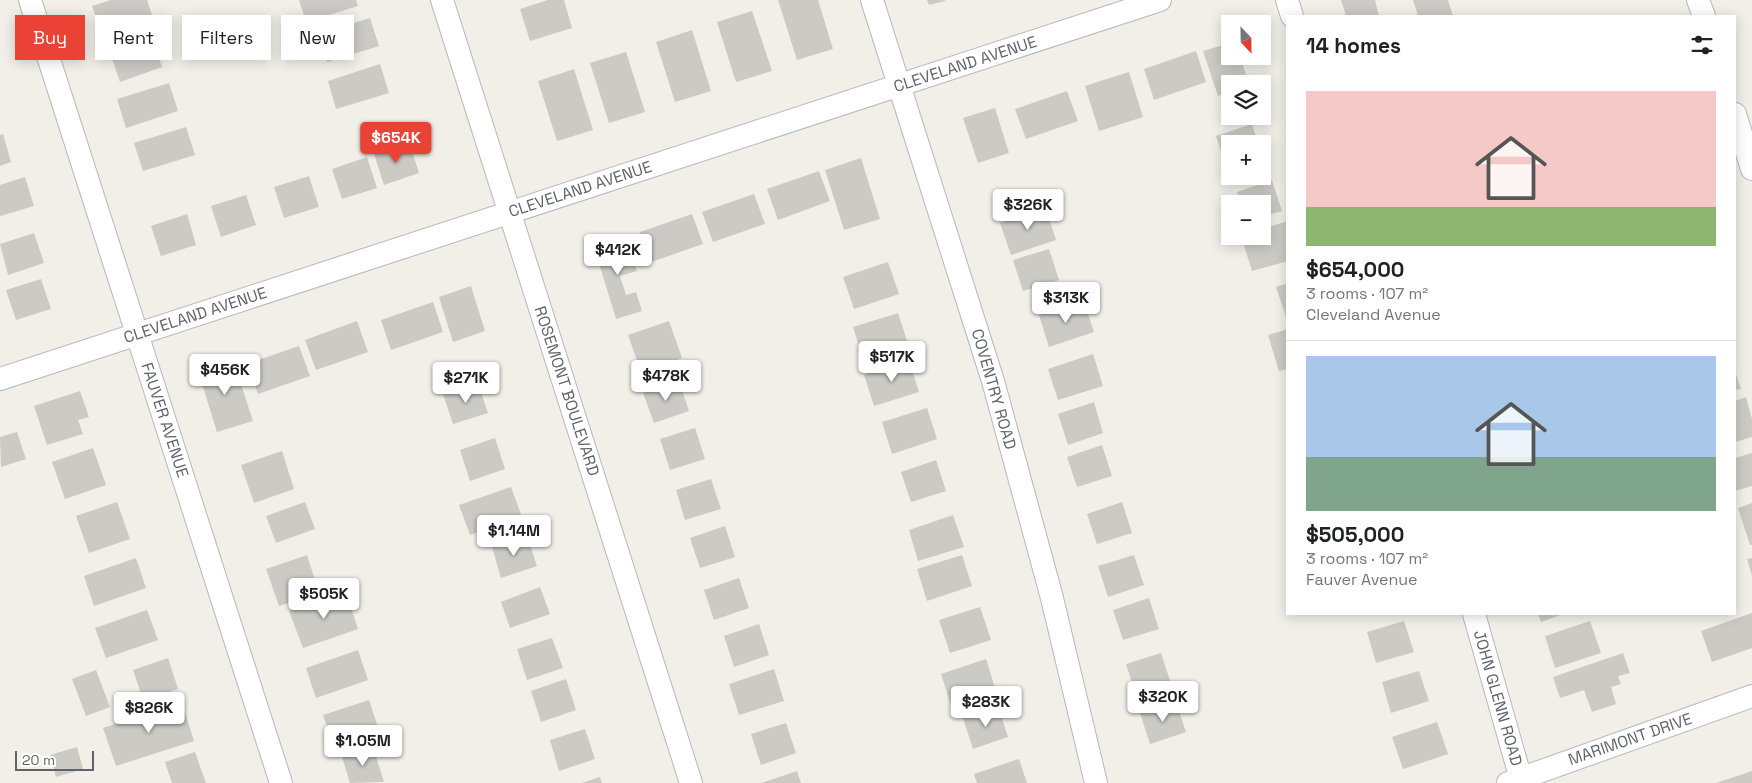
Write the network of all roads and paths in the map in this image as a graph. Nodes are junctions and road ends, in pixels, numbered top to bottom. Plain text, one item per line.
1 (30, 0) edge
2 (442, 0) edge
3 (872, 0) edge
4 (1160, 0) edge
5 (1287, 0) edge
6 (1698, 0) edge
7 (1292, 15) edge
8 (1704, 15) edge
9 (900, 86) junction
10 (1736, 117) edge
11 (1752, 169) edge
12 (508, 212) junction
13 (137, 334) junction
14 (0, 379) edge
15 (1474, 615) edge
16 (1752, 696) edge
17 (1517, 781) edge
18 (281, 783) edge
19 (691, 783) edge
20 (1096, 783) edge

1 - 13 street, FAUVER AVENUE
2 - 12 street, ROSEMONT BOULEVARD
3 - 9 street, COVENTRY ROAD
4 - 9 street, CLEVELAND AVENUE
5 - 7 street
6 - 8 street
9 - 12 street, CLEVELAND AVENUE
9 - 20 street, COVENTRY ROAD
10 - 11 street
12 - 13 street, CLEVELAND AVENUE
12 - 19 street, ROSEMONT BOULEVARD
13 - 14 street, CLEVELAND AVENUE
13 - 18 street, FAUVER AVENUE
15 - 17 street, JOHN GLENN ROAD
16 - 17 street, MARIMONT DRIVE

